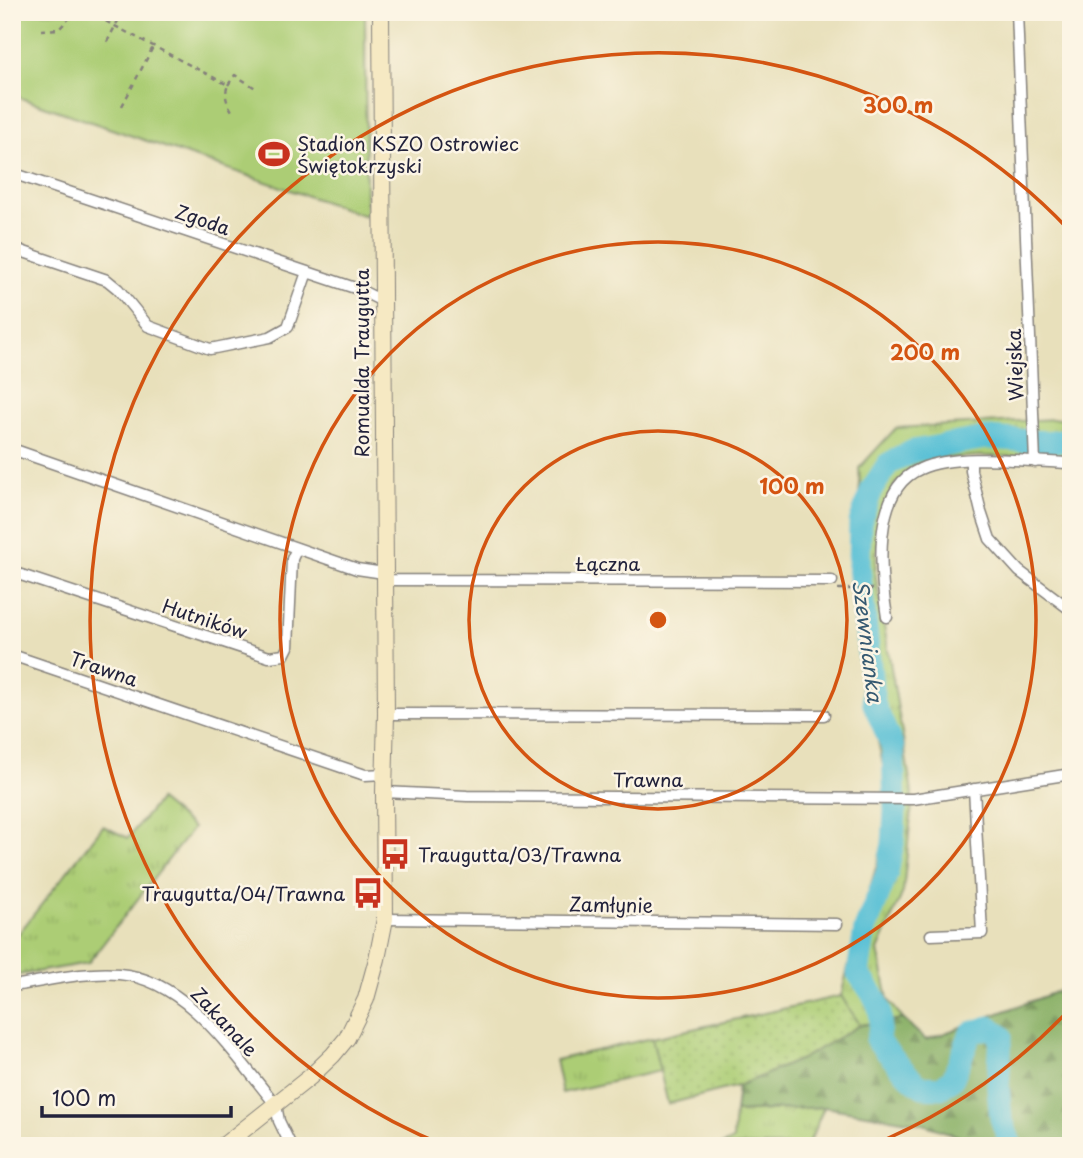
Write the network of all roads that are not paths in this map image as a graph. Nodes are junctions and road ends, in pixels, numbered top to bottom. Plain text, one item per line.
1 (381, 12) edge
2 (1017, 12) edge
3 (12, 173) edge
4 (12, 248) edge
5 (307, 272) junction
6 (382, 301) junction
7 (12, 449) edge
8 (971, 460) junction
9 (1035, 462) junction
10 (1071, 463) edge
11 (297, 548) junction
12 (12, 572) edge
13 (384, 576) junction
14 (832, 581) dead end
15 (1071, 610) edge
16 (887, 617) dead end
17 (12, 655) edge
18 (386, 713) junction
19 (824, 715) dead end
20 (384, 774) junction
21 (1071, 774) edge
22 (974, 789) junction
23 (384, 792) junction
24 (385, 919) junction
25 (837, 924) dead end
26 (931, 935) dead end
27 (12, 986) edge
28 (276, 1105) junction
29 (223, 1146) edge
30 (291, 1146) edge

1 - 6 main road, Romualda Traugutta
2 - 9 street, Wiejska
3 - 5 street, Zgoda
4 - 5 street
5 - 6 street, Zgoda
6 - 13 main road, Romualda Traugutta
7 - 11 street, Łączna
8 - 9 street
8 - 15 street
8 - 16 street
9 - 10 street
11 - 12 street, Hutników
11 - 13 street, Łączna
13 - 14 street, Łączna
13 - 18 main road, Romualda Traugutta
17 - 20 street, Trawna
18 - 19 street
18 - 20 main road, Romualda Traugutta
20 - 23 main road, Romualda Traugutta
21 - 22 street, Trawna
22 - 23 street, Trawna
22 - 26 street
23 - 24 main road, Romualda Traugutta
24 - 25 street, Zamłynie
24 - 28 main road, Romualda Traugutta
27 - 28 street, Zakanale
28 - 29 main road, Romualda Traugutta
28 - 30 street

